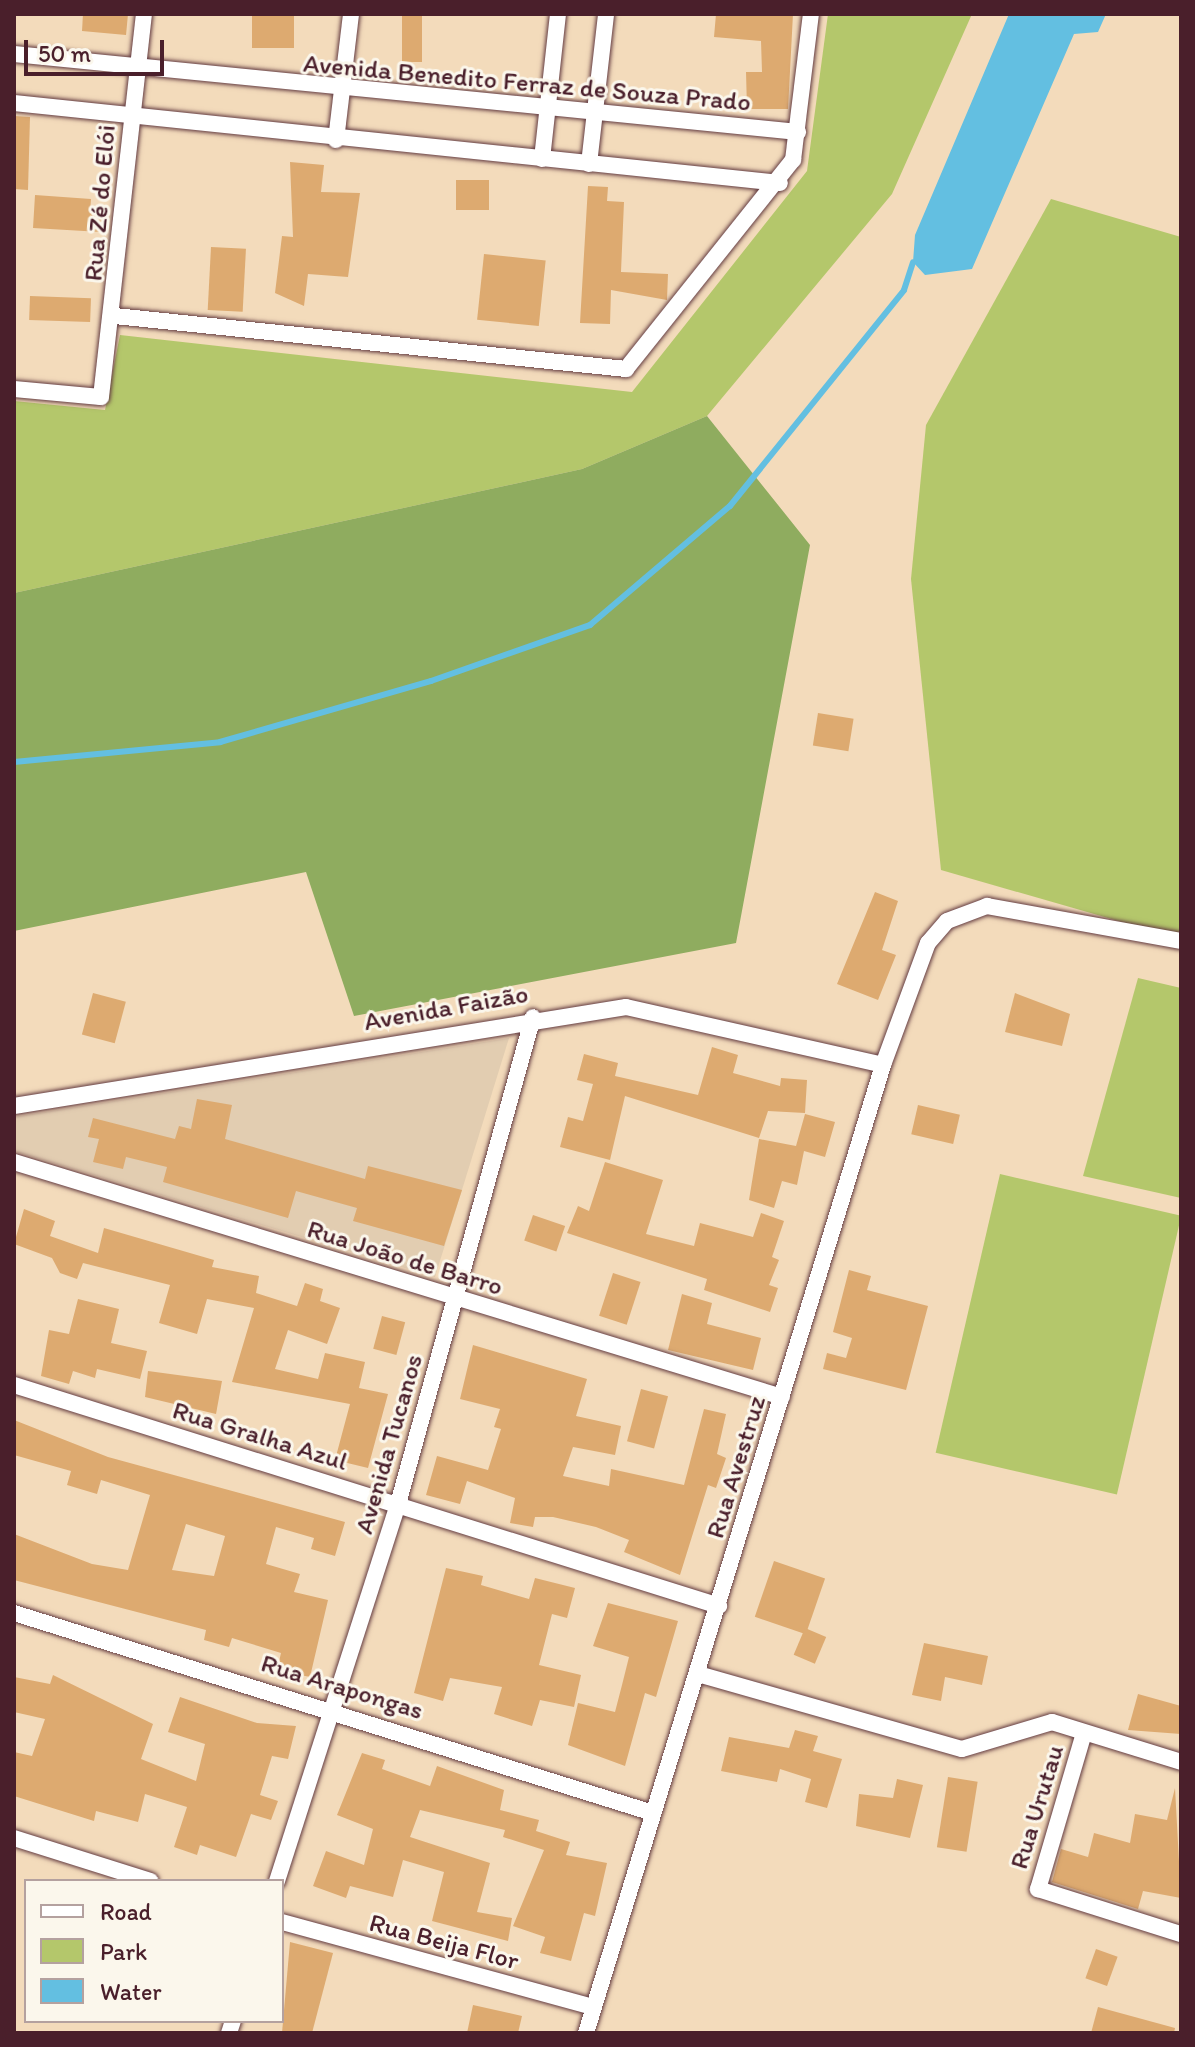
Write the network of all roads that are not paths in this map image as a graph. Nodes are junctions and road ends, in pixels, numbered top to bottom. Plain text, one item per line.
1 (144, 14) edge
2 (351, 14) edge
3 (558, 14) edge
4 (606, 14) edge
5 (811, 14) edge
6 (14, 54) edge
7 (138, 67) junction
8 (342, 91) junction
9 (14, 103) edge
10 (549, 109) junction
11 (595, 113) junction
12 (131, 121) junction
13 (798, 132) junction
14 (336, 140) junction
15 (542, 159) junction
16 (589, 164) junction
17 (780, 183) junction
18 (115, 316) junction
19 (14, 389) edge
20 (1181, 941) edge
21 (533, 1017) junction
22 (883, 1065) junction
23 (14, 1106) edge
24 (14, 1162) edge
25 (455, 1298) junction
26 (14, 1385) edge
27 (782, 1397) junction
28 (398, 1504) junction
29 (719, 1606) junction
30 (14, 1613) edge
31 (698, 1674) junction
32 (333, 1708) junction
33 (1084, 1733) junction
34 (1181, 1762) edge
35 (653, 1813) junction
36 (14, 1838) edge
37 (144, 1879) edge
38 (278, 1879) edge
39 (284, 1923) edge
40 (1181, 1934) edge
41 (592, 2007) junction
42 (586, 2033) edge

1 - 7 street, Rua Zé do Elói
2 - 8 street
3 - 10 street
4 - 11 street
5 - 13 street
6 - 7 street, Avenida Benedito Ferraz de Souza Prado
7 - 8 street, Avenida Benedito Ferraz de Souza Prado
7 - 12 street, Rua Zé do Elói
8 - 10 street, Avenida Benedito Ferraz de Souza Prado
8 - 14 street
9 - 12 street
10 - 11 street, Avenida Benedito Ferraz de Souza Prado
10 - 15 street
11 - 13 street, Avenida Benedito Ferraz de Souza Prado
11 - 16 street
12 - 14 street
12 - 18 street, Rua Zé do Elói
13 - 17 street
14 - 15 street
15 - 16 street
16 - 17 street
17 - 18 street
18 - 19 street, Rua Zé do Elói
20 - 22 street, Rua Avestruz
21 - 22 street, Avenida Faizão
21 - 23 street, Avenida Faizão
21 - 25 street, Avenida Tucanos
22 - 27 street, Rua Avestruz
24 - 25 street, Rua João de Barro
25 - 27 street, Rua João de Barro
25 - 28 street, Avenida Tucanos
26 - 28 street, Rua Gralha Azul
27 - 29 street, Rua Avestruz
28 - 29 street, Rua Gralha Azul
28 - 32 street, Avenida Tucanos
29 - 31 street, Rua Avestruz
30 - 32 street, Rua Arapongas
31 - 33 street
31 - 35 street, Rua Avestruz
32 - 35 street, Rua Arapongas
32 - 38 street, Avenida Tucanos
33 - 34 street
33 - 40 street, Rua Urutau
35 - 41 street, Rua Avestruz
36 - 37 street
39 - 41 street, Rua Beija Flor
41 - 42 street, Rua Avestruz

